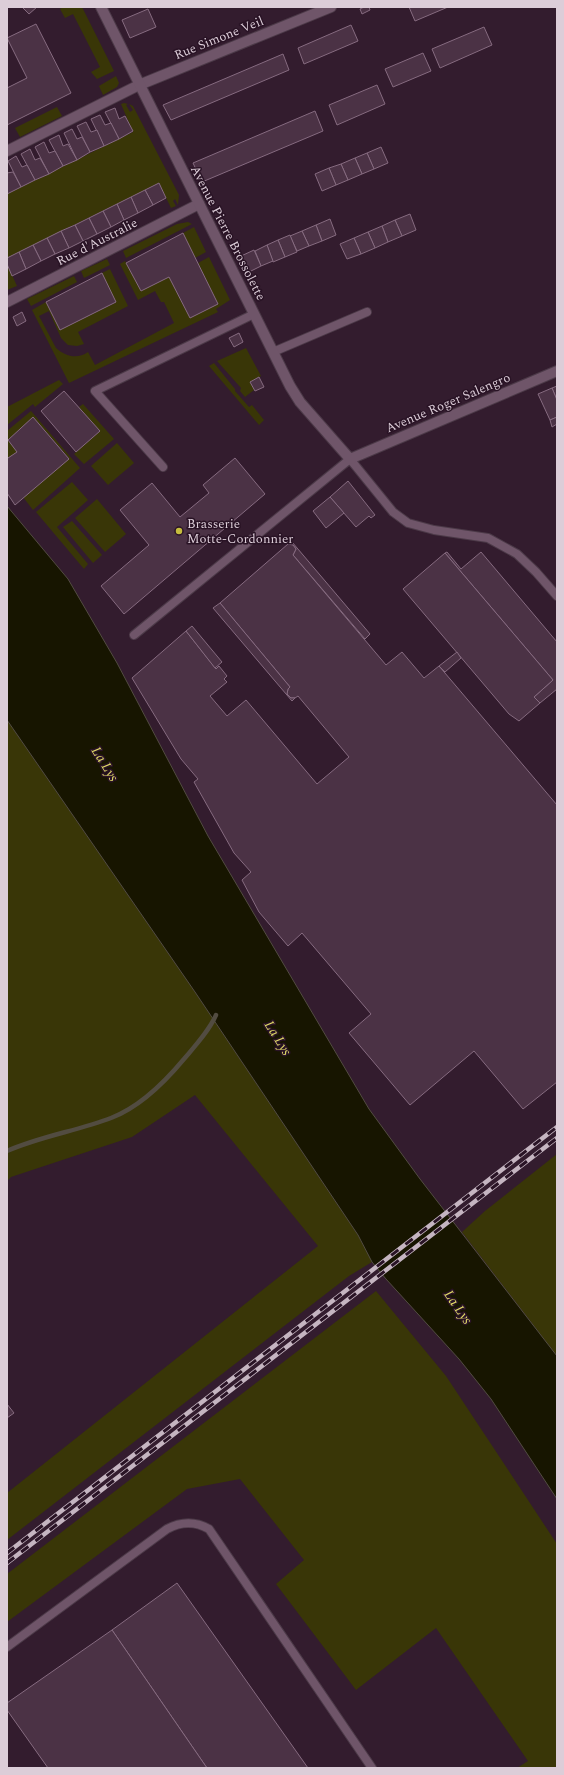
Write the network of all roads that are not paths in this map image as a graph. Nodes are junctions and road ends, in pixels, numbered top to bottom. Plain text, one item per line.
1 (101, 7) edge
2 (331, 7) edge
3 (139, 85) junction
4 (7, 151) edge
5 (199, 204) junction
6 (7, 302) edge
7 (367, 312) dead end
8 (254, 314) junction
9 (273, 352) junction
10 (557, 370) edge
11 (350, 459) junction
12 (163, 467) dead end
13 (557, 596) edge
14 (134, 635) dead end
15 (7, 1647) edge
16 (372, 1768) edge

1 - 3 street, Avenue Pierre Brossolette
2 - 3 street, Rue Simone Veil
3 - 4 street
3 - 5 street, Avenue Pierre Brossolette
5 - 6 street, Rue d'Australie
5 - 8 street, Avenue Pierre Brossolette
7 - 9 lane
8 - 9 street, Avenue Pierre Brossolette
8 - 12 lane
9 - 11 street, Avenue Pierre Brossolette
10 - 11 street, Avenue Roger Salengro
11 - 13 lane
11 - 14 lane
15 - 16 lane

